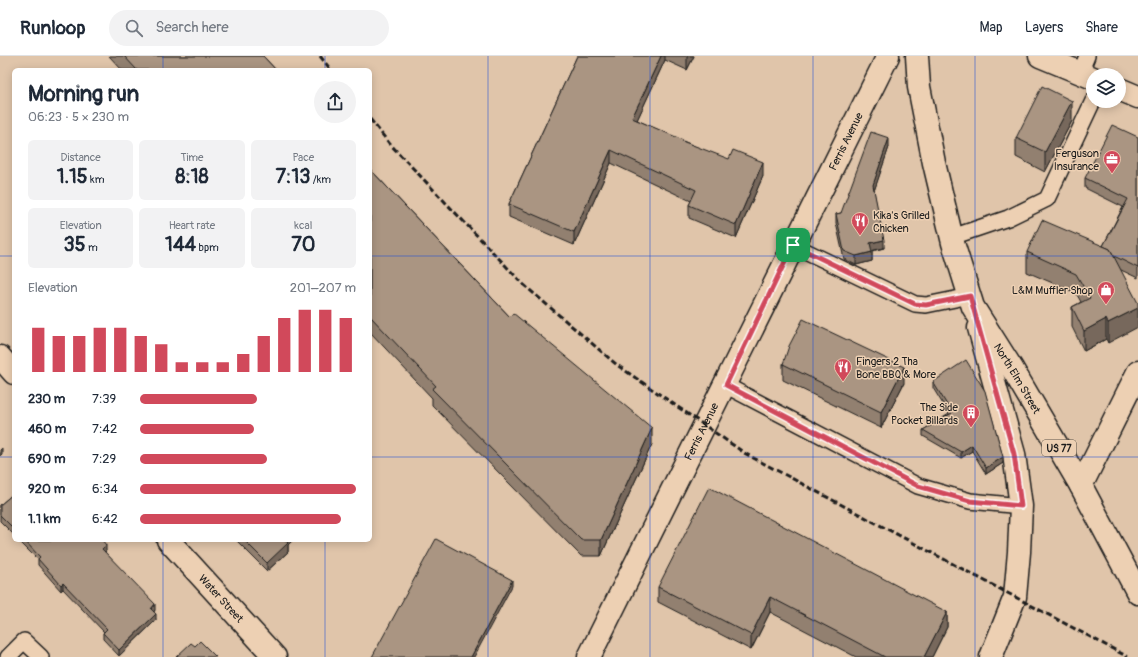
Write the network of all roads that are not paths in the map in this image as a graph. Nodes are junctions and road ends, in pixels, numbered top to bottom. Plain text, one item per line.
1 (888, 56) edge
2 (917, 56) edge
3 (1040, 56) edge
4 (1086, 69) edge
5 (1126, 92) edge
6 (1138, 97) edge
7 (1090, 108) edge
8 (952, 237) junction
9 (793, 245) junction
10 (972, 302) junction
11 (0, 358) edge
12 (12, 371) edge
13 (1138, 372) edge
14 (726, 385) junction
15 (1081, 486) junction
16 (1021, 506) junction
17 (170, 542) edge
18 (1138, 593) edge
19 (8, 657) edge
20 (41, 657) edge
21 (275, 657) edge
22 (589, 657) edge
23 (991, 657) edge

1 - 9 street, Ferris Avenue
2 - 8 street, North Elm Street / US 77
3 - 4 street
5 - 6 street
7 - 8 lane
8 - 10 street, North Elm Street / US 77
9 - 10 lane
9 - 14 street, Ferris Avenue
10 - 15 street, North Elm Street / US 77
10 - 16 street, US 77
11 - 12 street
13 - 15 street
14 - 16 lane
14 - 22 street, Ferris Avenue
15 - 18 street, North Elm Street / US 77
16 - 23 street, US 77
17 - 21 street, Water Street
19 - 20 lane

